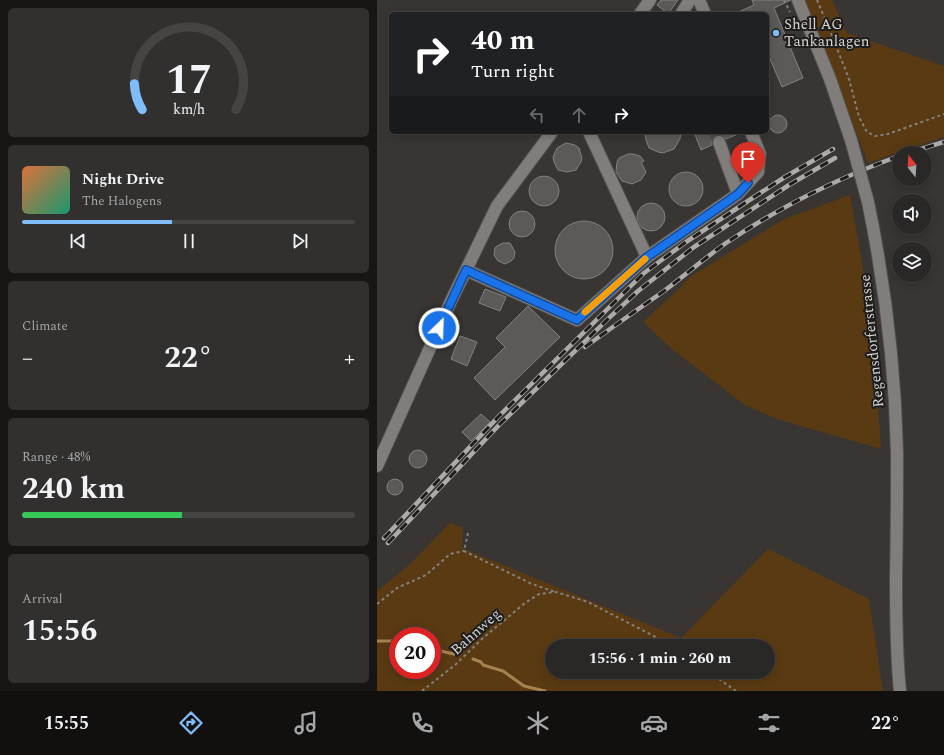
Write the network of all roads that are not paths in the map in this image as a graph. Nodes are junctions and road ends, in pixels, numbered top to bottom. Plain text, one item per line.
1 (650, 0) edge
2 (690, 0) edge
3 (699, 0) edge
4 (797, 0) edge
5 (641, 12) edge
6 (682, 12) edge
7 (704, 12) edge
8 (551, 134) edge
9 (590, 134) edge
10 (752, 134) edge
11 (719, 142) tunnel mouth
12 (738, 194) junction
13 (647, 257) junction
14 (466, 270) junction
15 (377, 466) edge
16 (900, 691) edge

1 - 5 street
2 - 6 street
3 - 7 street
4 - 16 street, Regensdorferstrasse, bridge
8 - 14 street
9 - 13 street
10 - 12 street
11 - 12 street
12 - 13 street
13 - 14 street
14 - 15 street

